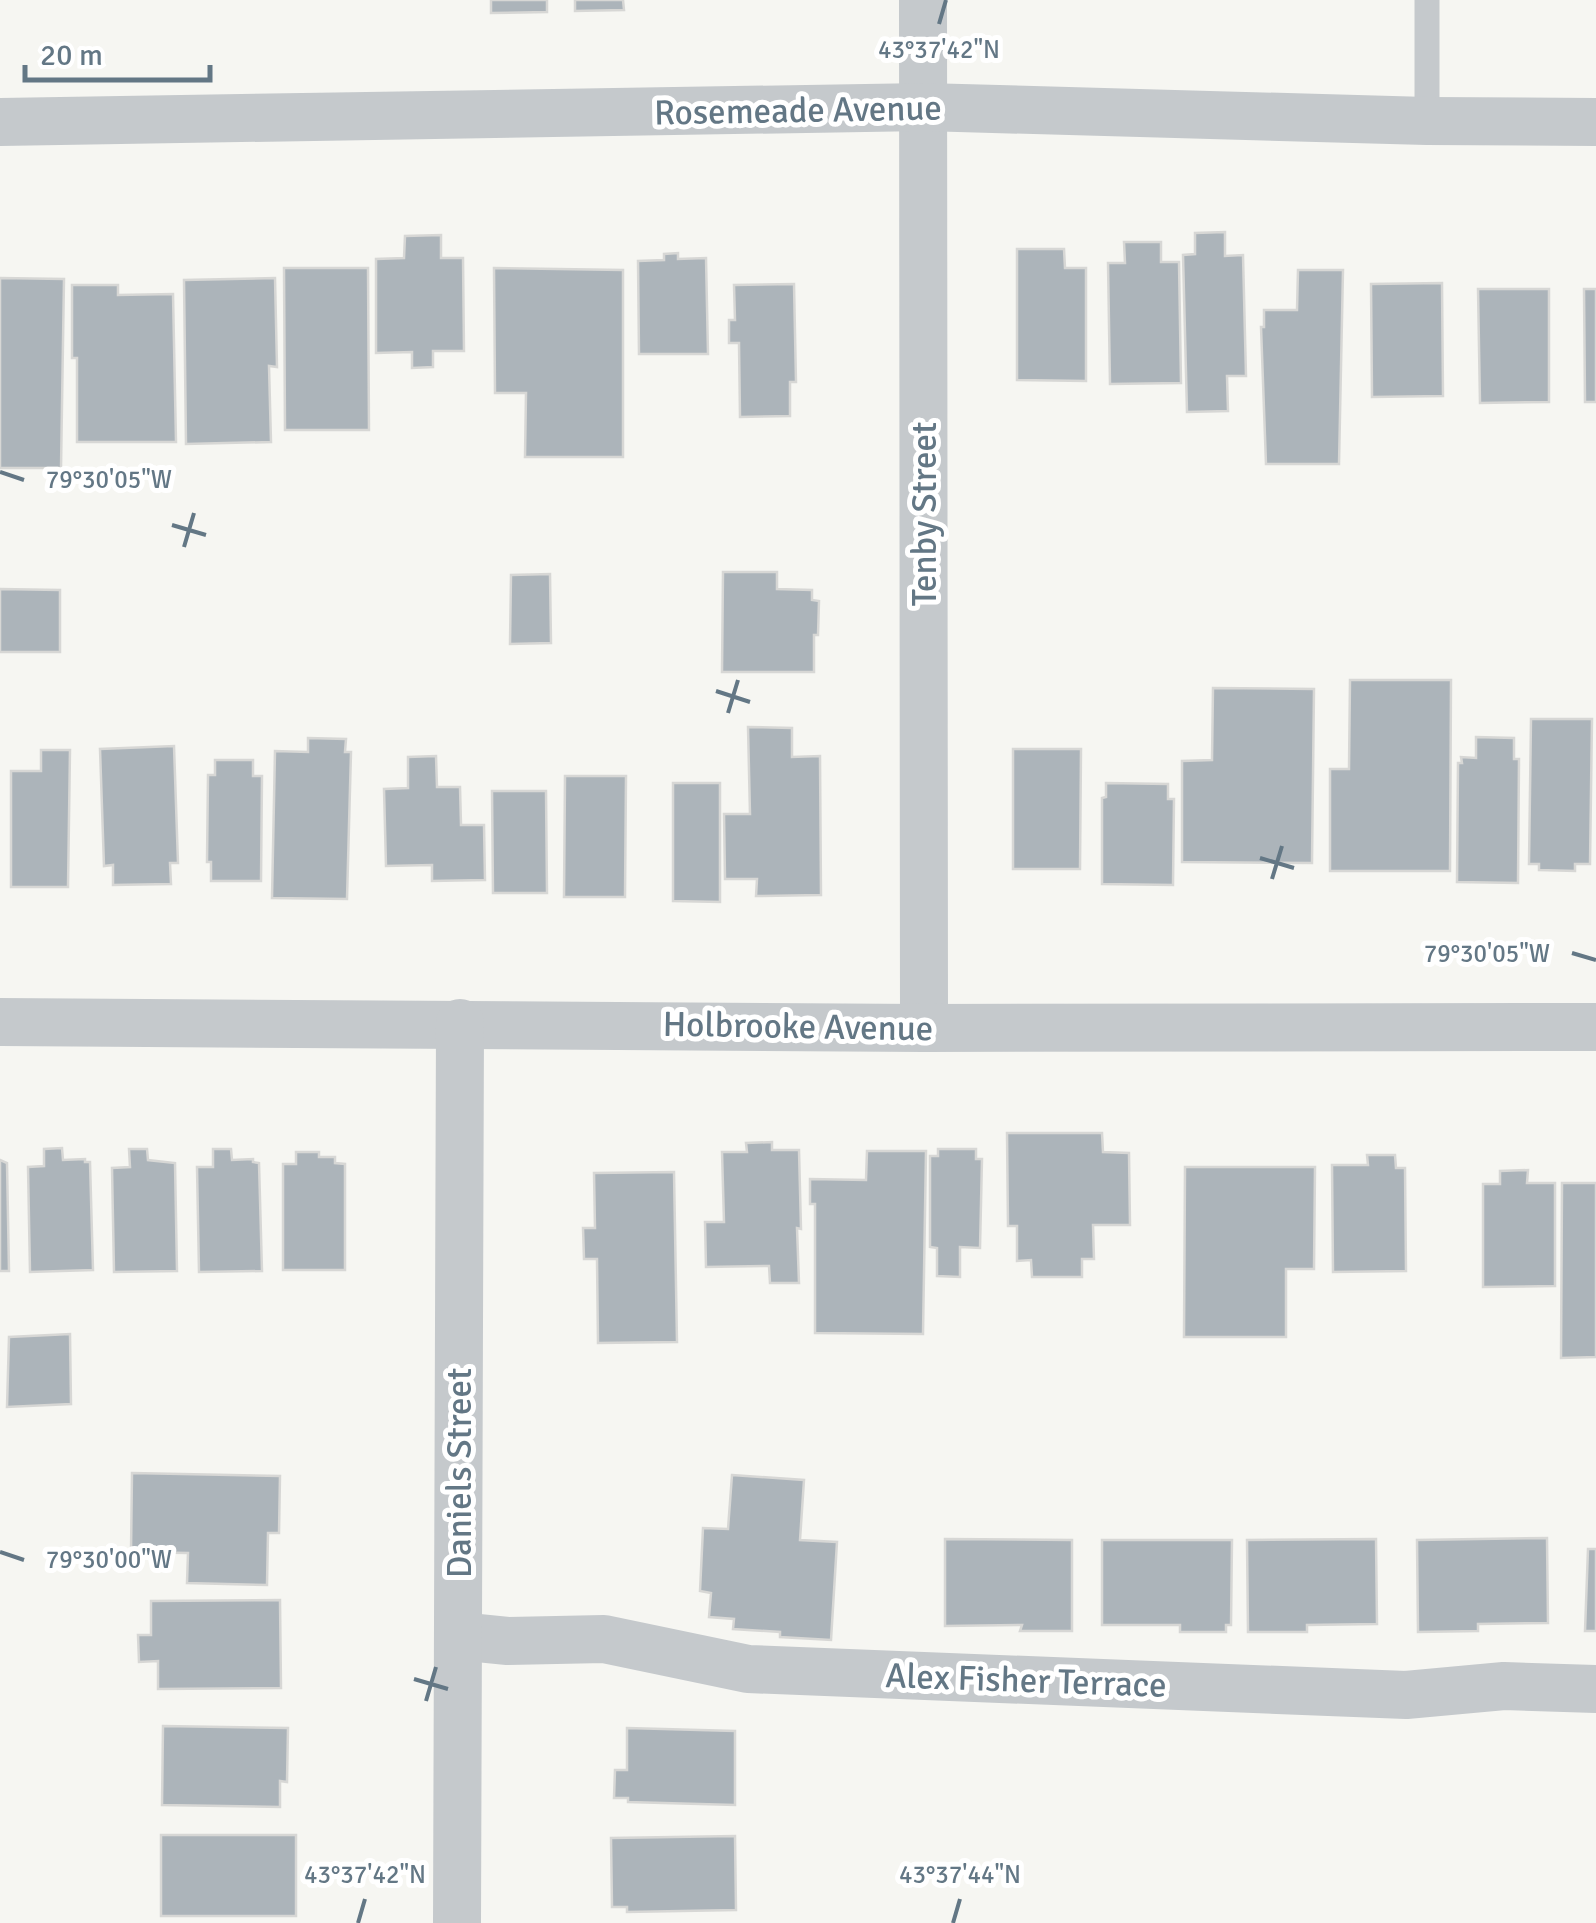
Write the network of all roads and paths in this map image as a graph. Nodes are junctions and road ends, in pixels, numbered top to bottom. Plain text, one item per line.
1 (923, 0) edge
2 (1426, 0) edge
3 (924, 107) junction
4 (1427, 121) junction
5 (0, 122) edge
6 (1596, 122) edge
7 (0, 1022) edge
8 (460, 1023) junction
9 (1596, 1027) edge
10 (924, 1028) junction
11 (458, 1636) junction
12 (1596, 1689) edge
13 (457, 1923) edge

1 - 3 street, Tenby Street
2 - 4 lane
3 - 4 street, Rosemeade Avenue
3 - 5 street, Rosemeade Avenue
3 - 10 street, Tenby Street
4 - 6 street, Rosemeade Avenue
7 - 8 street, Holbrooke Avenue
8 - 10 street, Holbrooke Avenue
8 - 11 street, Daniels Street
9 - 10 street, Holbrooke Avenue
11 - 12 street, Alex Fisher Terrace
11 - 13 street, Daniels Street

